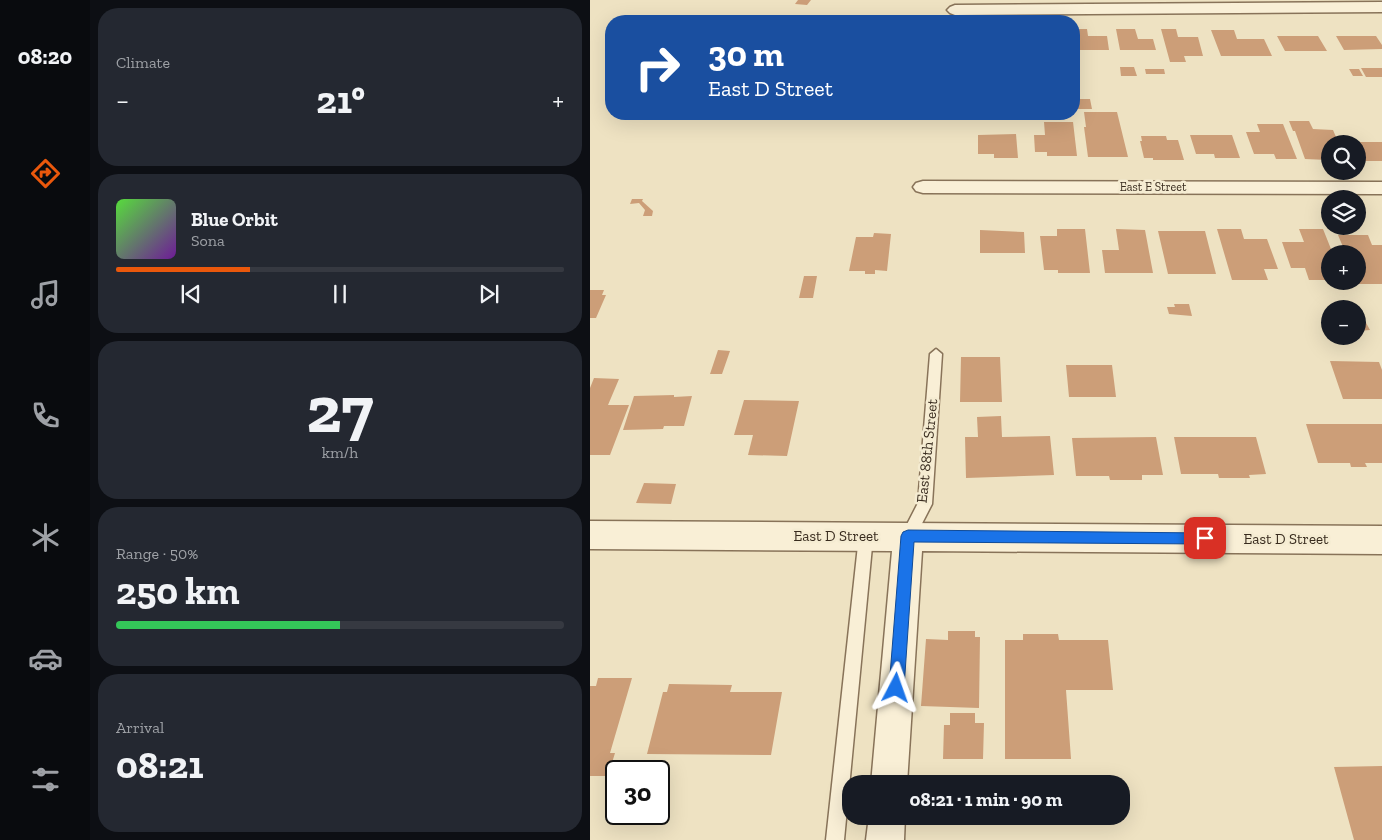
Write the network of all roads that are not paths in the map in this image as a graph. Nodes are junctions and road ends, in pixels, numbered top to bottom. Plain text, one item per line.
1 (1377, 0) edge
2 (1382, 7) edge
3 (955, 10) edge
4 (923, 187) dead end
5 (1382, 188) edge
6 (936, 354) dead end
7 (590, 534) edge
8 (866, 536) junction
9 (908, 536) junction
10 (1382, 540) edge
11 (890, 775) edge
12 (886, 825) edge
13 (835, 840) edge
14 (885, 840) edge

1 - 2 street
2 - 3 street
4 - 5 street, East E Street
6 - 9 lane, East 88th Street
7 - 8 street, East D Street
8 - 9 street, East D Street
8 - 13 lane
9 - 10 street, East D Street
9 - 11 street, East 88th Street
12 - 14 street

